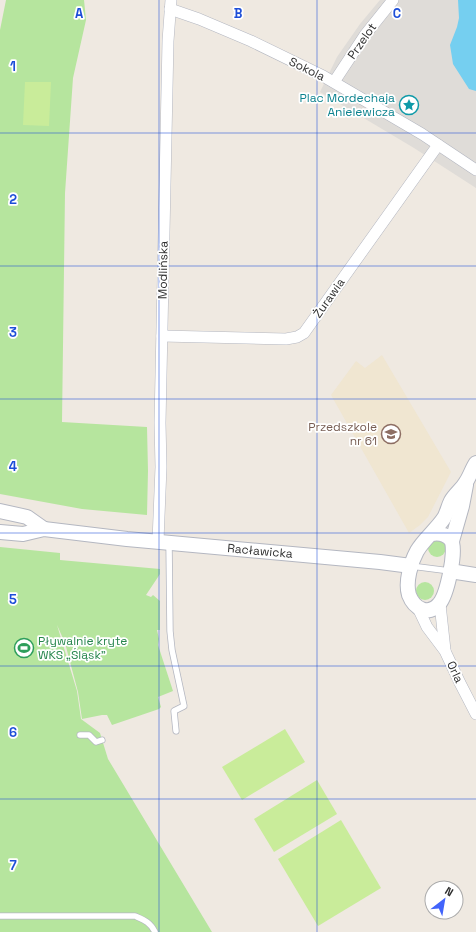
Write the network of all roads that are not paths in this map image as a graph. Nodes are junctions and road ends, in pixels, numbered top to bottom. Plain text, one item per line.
1 (393, 0) edge
2 (170, 5) edge
3 (334, 82) junction
4 (438, 145) junction
5 (476, 170) edge
6 (162, 336) junction
7 (476, 463) edge
8 (466, 482) junction
9 (0, 511) edge
10 (44, 528) junction
11 (0, 532) edge
12 (432, 534) junction
13 (452, 541) junction
14 (163, 542) junction
15 (411, 566) junction
16 (450, 571) junction
17 (476, 575) edge
18 (440, 604) junction
19 (418, 608) junction
20 (445, 651) junction
21 (476, 714) edge
22 (176, 731) dead end
23 (80, 735) dead end
24 (102, 740) dead end
25 (0, 916) edge
26 (155, 932) edge

1 - 3 street, Przelot
2 - 3 street, Sokola
2 - 6 street, Modlińska
3 - 4 street, Sokola
4 - 5 street, Sokola
4 - 6 street, Żurawia
6 - 14 street, Modlińska
7 - 8 street
8 - 12 street
8 - 13 street
9 - 10 street, Racławicka
10 - 11 street, Racławicka
10 - 14 street, Racławicka
12 - 13 street
12 - 15 street
13 - 16 street
14 - 15 street, Racławicka
14 - 22 lane
15 - 16 lane, Racławicka
15 - 19 street
16 - 17 street, Racławicka
16 - 18 street
18 - 19 street
18 - 20 street, Orla
19 - 20 street, Orla
20 - 21 street, Orla
23 - 24 lane
25 - 26 lane

